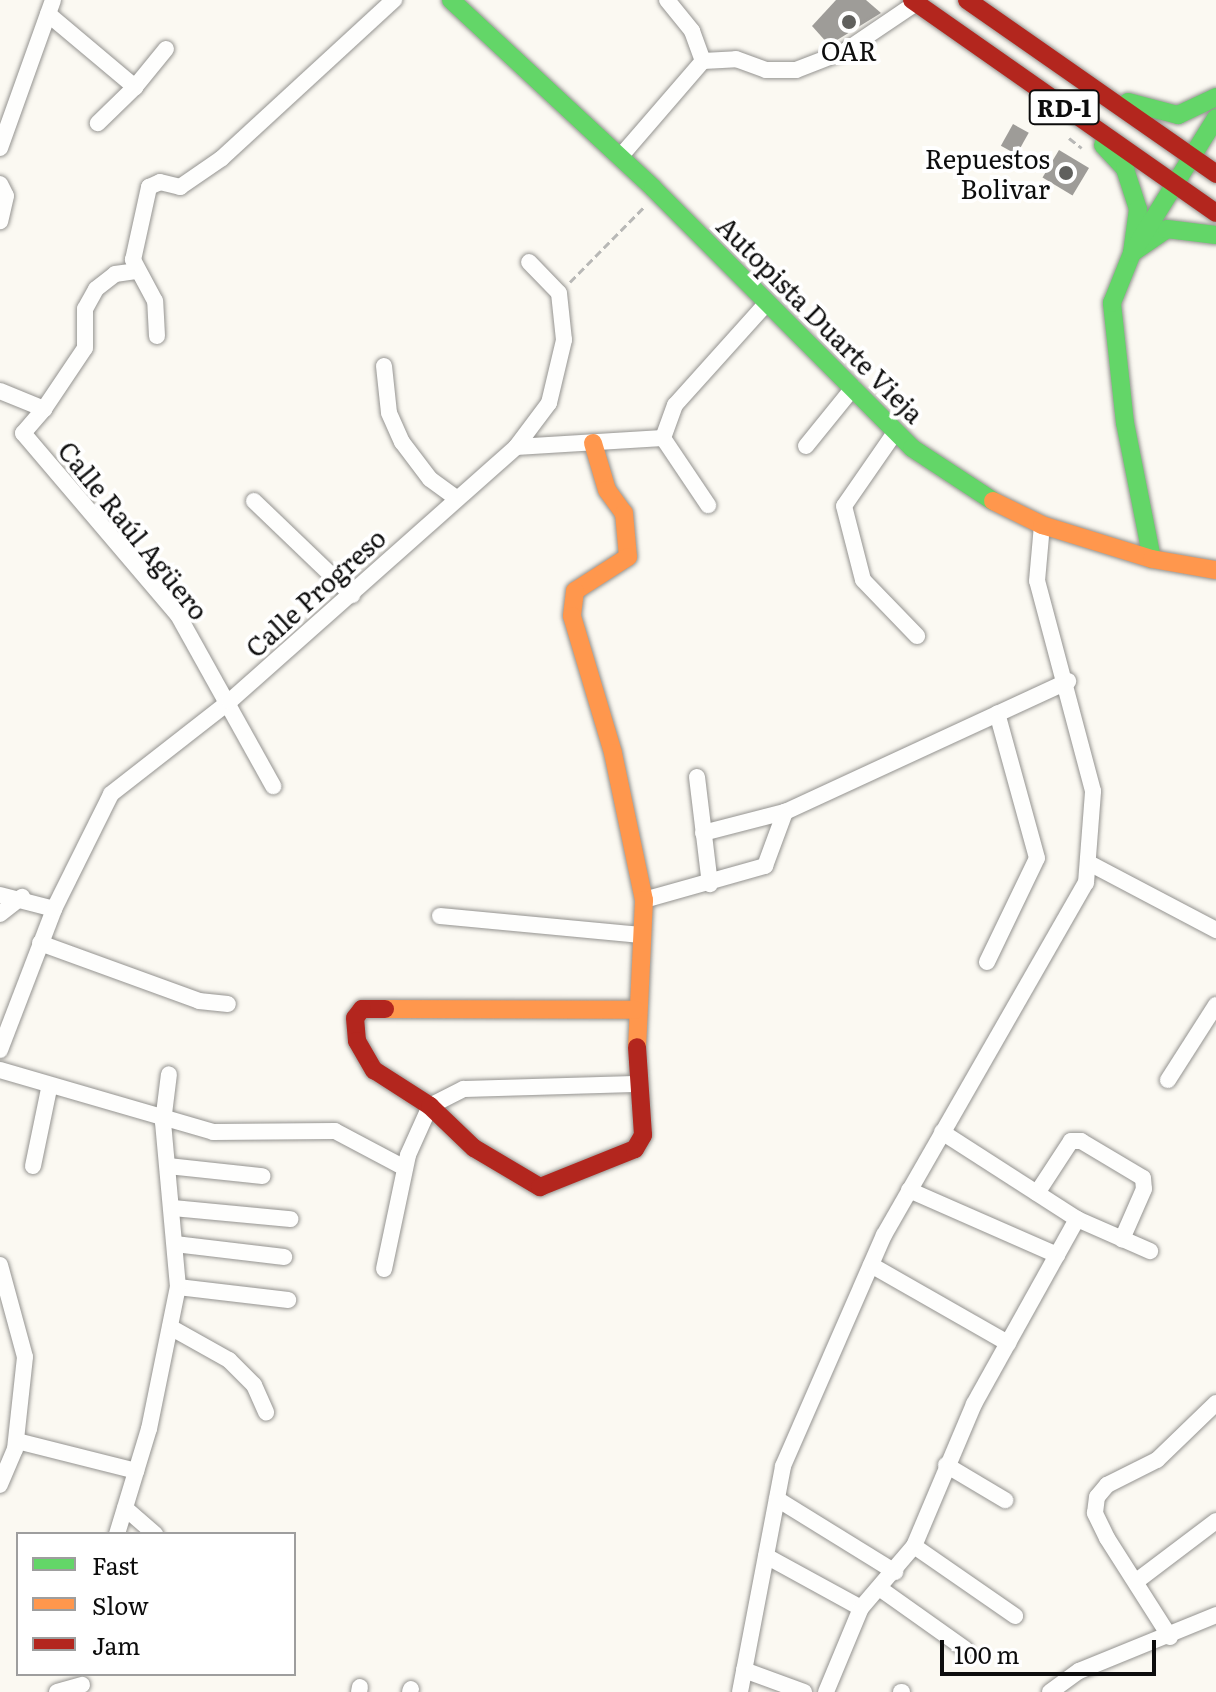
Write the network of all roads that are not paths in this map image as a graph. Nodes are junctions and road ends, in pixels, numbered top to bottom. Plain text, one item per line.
1 (394, 0) edge
2 (451, 0) edge
3 (667, 0) edge
4 (967, 0) edge
5 (914, 1) edge
6 (50, 7) edge
7 (166, 49) dead end
8 (703, 61) junction
9 (135, 87) junction
10 (1096, 90) junction
11 (1216, 97) edge
12 (1076, 115) junction
13 (1216, 118) edge
14 (98, 123) dead end
15 (0, 148) edge
16 (620, 157) junction
17 (1192, 157) junction
18 (1216, 174) edge
19 (0, 184) edge
20 (1174, 185) junction
21 (1216, 213) edge
22 (0, 221) edge
23 (1216, 235) edge
24 (1132, 253) junction
25 (529, 262) dead end
26 (136, 271) junction
27 (767, 303) junction
28 (157, 336) dead end
29 (384, 366) dead end
30 (853, 388) junction
31 (0, 391) edge
32 (44, 409) junction
33 (896, 431) junction
34 (663, 438) junction
35 (593, 443) junction
36 (806, 446) dead end
37 (516, 447) junction
38 (455, 497) junction
39 (254, 501) dead end
40 (708, 505) dead end
41 (1042, 525) junction
42 (1152, 559) junction
43 (1216, 570) edge
44 (352, 595) junction
45 (917, 636) dead end
46 (1068, 681) junction
47 (230, 701) junction
48 (997, 713) junction
49 (697, 777) dead end
50 (273, 786) dead end
51 (785, 812) junction
52 (703, 833) junction
53 (1089, 863) junction
54 (710, 884) junction
55 (0, 895) edge
56 (22, 897) junction
57 (644, 900) junction
58 (54, 909) junction
59 (0, 914) edge
60 (440, 916) dead end
61 (1216, 930) edge
62 (641, 935) junction
63 (40, 943) junction
64 (987, 962) dead end
65 (228, 1004) dead end
66 (1216, 1005) edge
67 (635, 1010) junction
68 (0, 1050) edge
69 (0, 1070) edge
70 (169, 1074) dead end
71 (1168, 1080) dead end
72 (635, 1084) junction
73 (49, 1089) junction
74 (430, 1106) junction
75 (163, 1122) junction
76 (942, 1132) junction
77 (33, 1166) dead end
78 (168, 1166) junction
79 (405, 1168) junction
80 (262, 1176) dead end
81 (909, 1190) junction
82 (1037, 1193) junction
83 (173, 1208) junction
84 (290, 1219) dead end
85 (1077, 1219) junction
86 (1122, 1239) junction
87 (175, 1244) junction
88 (1150, 1251) dead end
89 (1057, 1255) junction
90 (284, 1257) dead end
91 (0, 1265) edge
92 (871, 1265) junction
93 (384, 1269) dead end
94 (178, 1287) junction
95 (288, 1300) dead end
96 (170, 1327) junction
97 (1008, 1343) junction
98 (1216, 1403) edge
99 (266, 1412) dead end
100 (17, 1441) junction
101 (946, 1465) junction
102 (136, 1471) junction
103 (0, 1485) edge
104 (777, 1499) junction
105 (1005, 1500) dead end
106 (125, 1508) junction
107 (1216, 1521) edge
108 (118, 1532) edge
109 (153, 1532) edge
110 (914, 1546) junction
111 (766, 1556) junction
112 (895, 1572) junction
113 (1138, 1580) junction
114 (882, 1590) junction
115 (861, 1608) junction
116 (1216, 1615) edge
117 (1015, 1616) dead end
118 (1170, 1637) junction
119 (965, 1649) dead end
120 (744, 1670) junction
121 (82, 1684) edge
122 (57, 1692) edge
123 (740, 1692) edge
124 (804, 1692) edge
125 (826, 1692) edge
126 (1050, 1692) edge

1 - 26 street
2 - 16 main road, Autopista Duarte Vieja
3 - 8 street
4 - 10 main road, RD-1
5 - 8 street
5 - 12 main road, RD-1
6 - 9 street
6 - 15 street
7 - 9 street
8 - 16 street
9 - 14 street
10 - 11 main road
10 - 17 main road, RD-1
12 - 20 main road, RD-1
12 - 24 main road
13 - 17 main road
16 - 27 main road, Autopista Duarte Vieja
17 - 18 main road, RD-1
17 - 20 main road
19 - 22 street
20 - 21 main road, RD-1
20 - 24 main road
23 - 24 main road
24 - 42 main road
25 - 37 street, Calle Progreso
26 - 28 street
26 - 32 street
27 - 30 main road, Autopista Duarte Vieja
27 - 34 street
29 - 38 street
30 - 33 main road, Autopista Duarte Vieja
30 - 36 street
31 - 32 street
32 - 47 street, Calle Raúl Agüero
33 - 41 main road, Autopista Duarte Vieja
33 - 45 street
34 - 35 street
34 - 40 street
35 - 37 street
35 - 57 main road
37 - 38 street, Calle Progreso
38 - 44 street, Calle Progreso
39 - 44 street
41 - 42 main road, Autopista Duarte Vieja
41 - 46 street
42 - 43 main road, Autopista Duarte Vieja
44 - 47 street, Calle Progreso
46 - 48 street
46 - 53 street
47 - 50 street, Calle Raúl Agüero
47 - 58 street, Calle Progreso
48 - 51 street
48 - 64 street
49 - 52 street
51 - 52 street
51 - 54 street
52 - 54 street
53 - 61 street
53 - 76 street
54 - 57 street
55 - 56 street
56 - 58 street
56 - 59 street
57 - 62 main road
58 - 63 street, Calle Progreso
60 - 62 street
62 - 67 main road
63 - 65 street
63 - 68 street, Calle Progreso
66 - 71 street
67 - 72 main road
67 - 74 main road
69 - 73 street
70 - 75 street
72 - 74 street
72 - 74 main road
73 - 75 street
73 - 77 street
74 - 79 street
75 - 78 street
75 - 79 street
76 - 81 street
76 - 82 street
78 - 80 street
78 - 83 street
79 - 93 street
81 - 89 street
81 - 92 street
82 - 85 street
82 - 86 street
83 - 84 street
83 - 87 street
85 - 86 street
85 - 89 street
86 - 88 street
87 - 90 street
87 - 94 street
89 - 97 street
91 - 100 street
92 - 97 street
92 - 104 street
94 - 95 street
94 - 96 street
96 - 99 street
96 - 102 street
97 - 101 street
98 - 113 street
100 - 102 street
100 - 103 street
101 - 105 street
101 - 110 street
102 - 106 street
104 - 111 street
104 - 112 street
106 - 108 street
106 - 109 street
107 - 113 street
110 - 112 street
110 - 117 street
111 - 115 street
111 - 120 street
112 - 114 street
113 - 118 street
114 - 115 street
114 - 119 street
115 - 125 street
116 - 118 street
118 - 126 street
120 - 123 street
120 - 124 street
121 - 122 street

